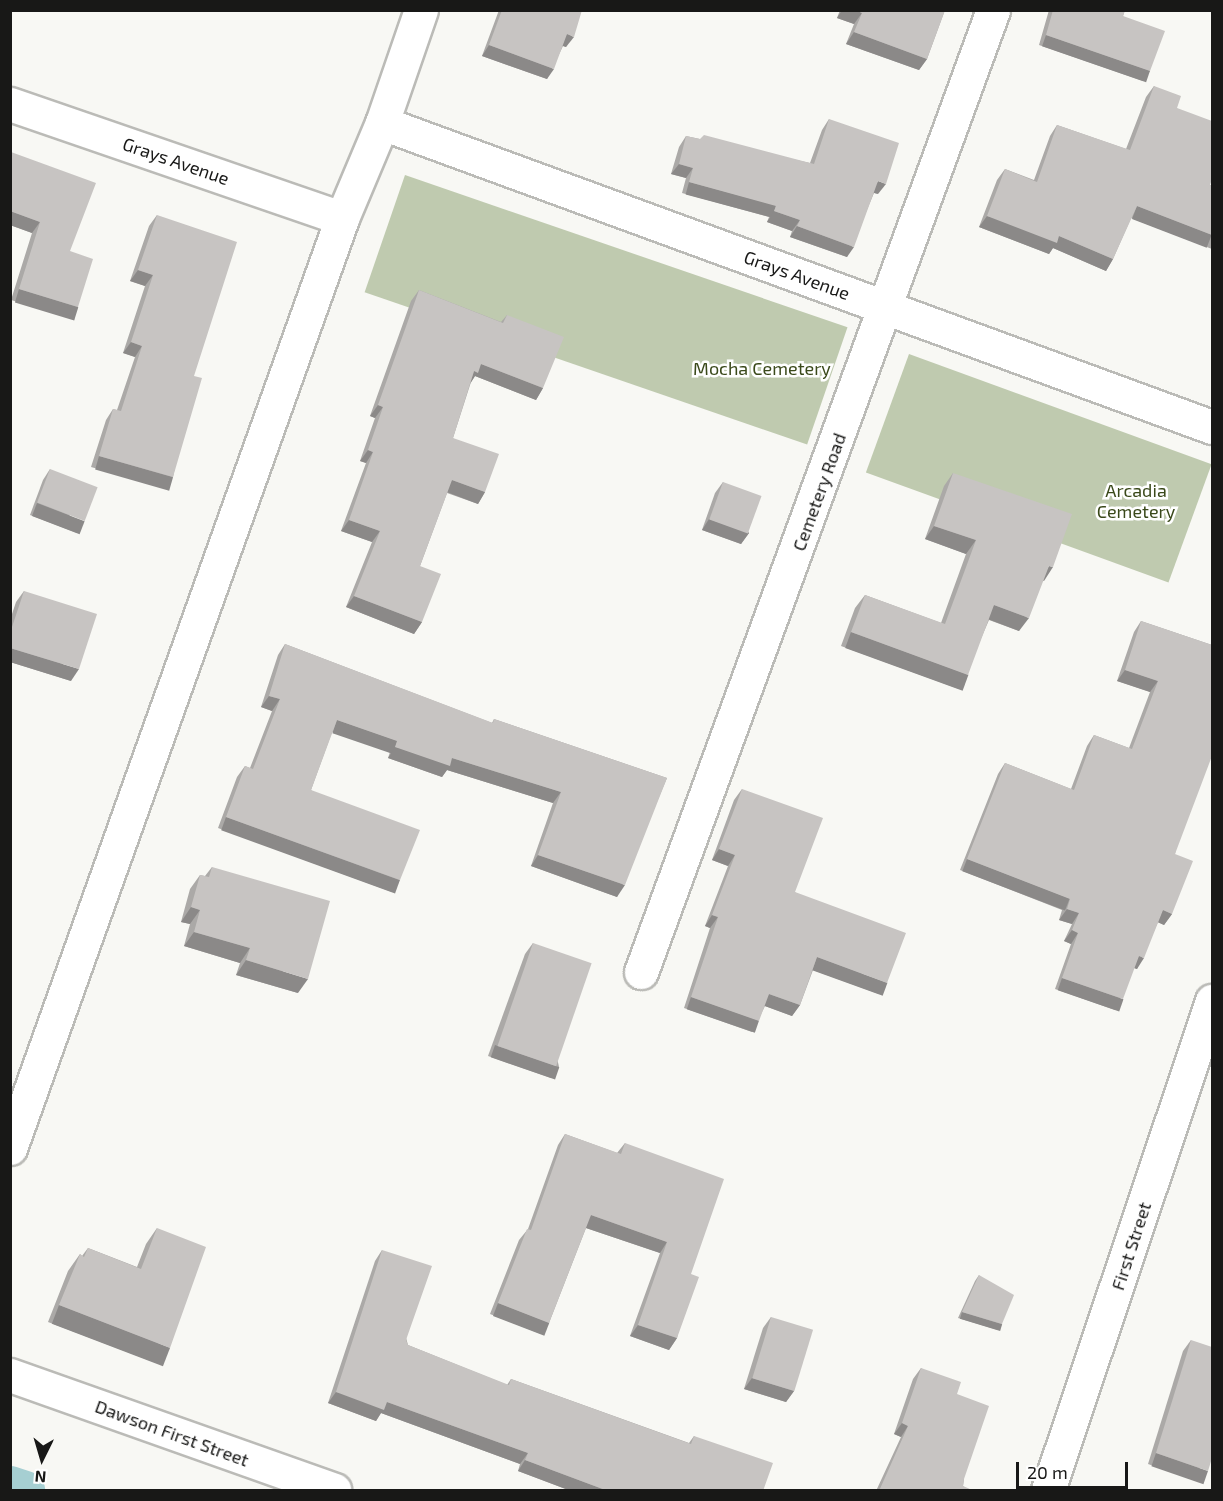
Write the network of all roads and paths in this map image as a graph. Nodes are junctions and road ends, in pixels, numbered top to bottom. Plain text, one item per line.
1 (421, 10) edge
2 (993, 10) edge
3 (10, 104) edge
4 (382, 123) junction
5 (342, 218) junction
6 (887, 308) junction
7 (1212, 427) edge
8 (641, 972) dead end
9 (1212, 1001) edge
10 (10, 1148) edge
11 (10, 1375) edge
12 (334, 1491) edge
13 (1048, 1491) edge

1 - 4 street
2 - 6 street, Cemetery Road
3 - 5 street, Grays Avenue
4 - 5 street
4 - 6 street, Grays Avenue
5 - 10 street
6 - 7 street, Grays Avenue
6 - 8 street, Cemetery Road
9 - 13 street, First Street
11 - 12 street, Dawson First Street

